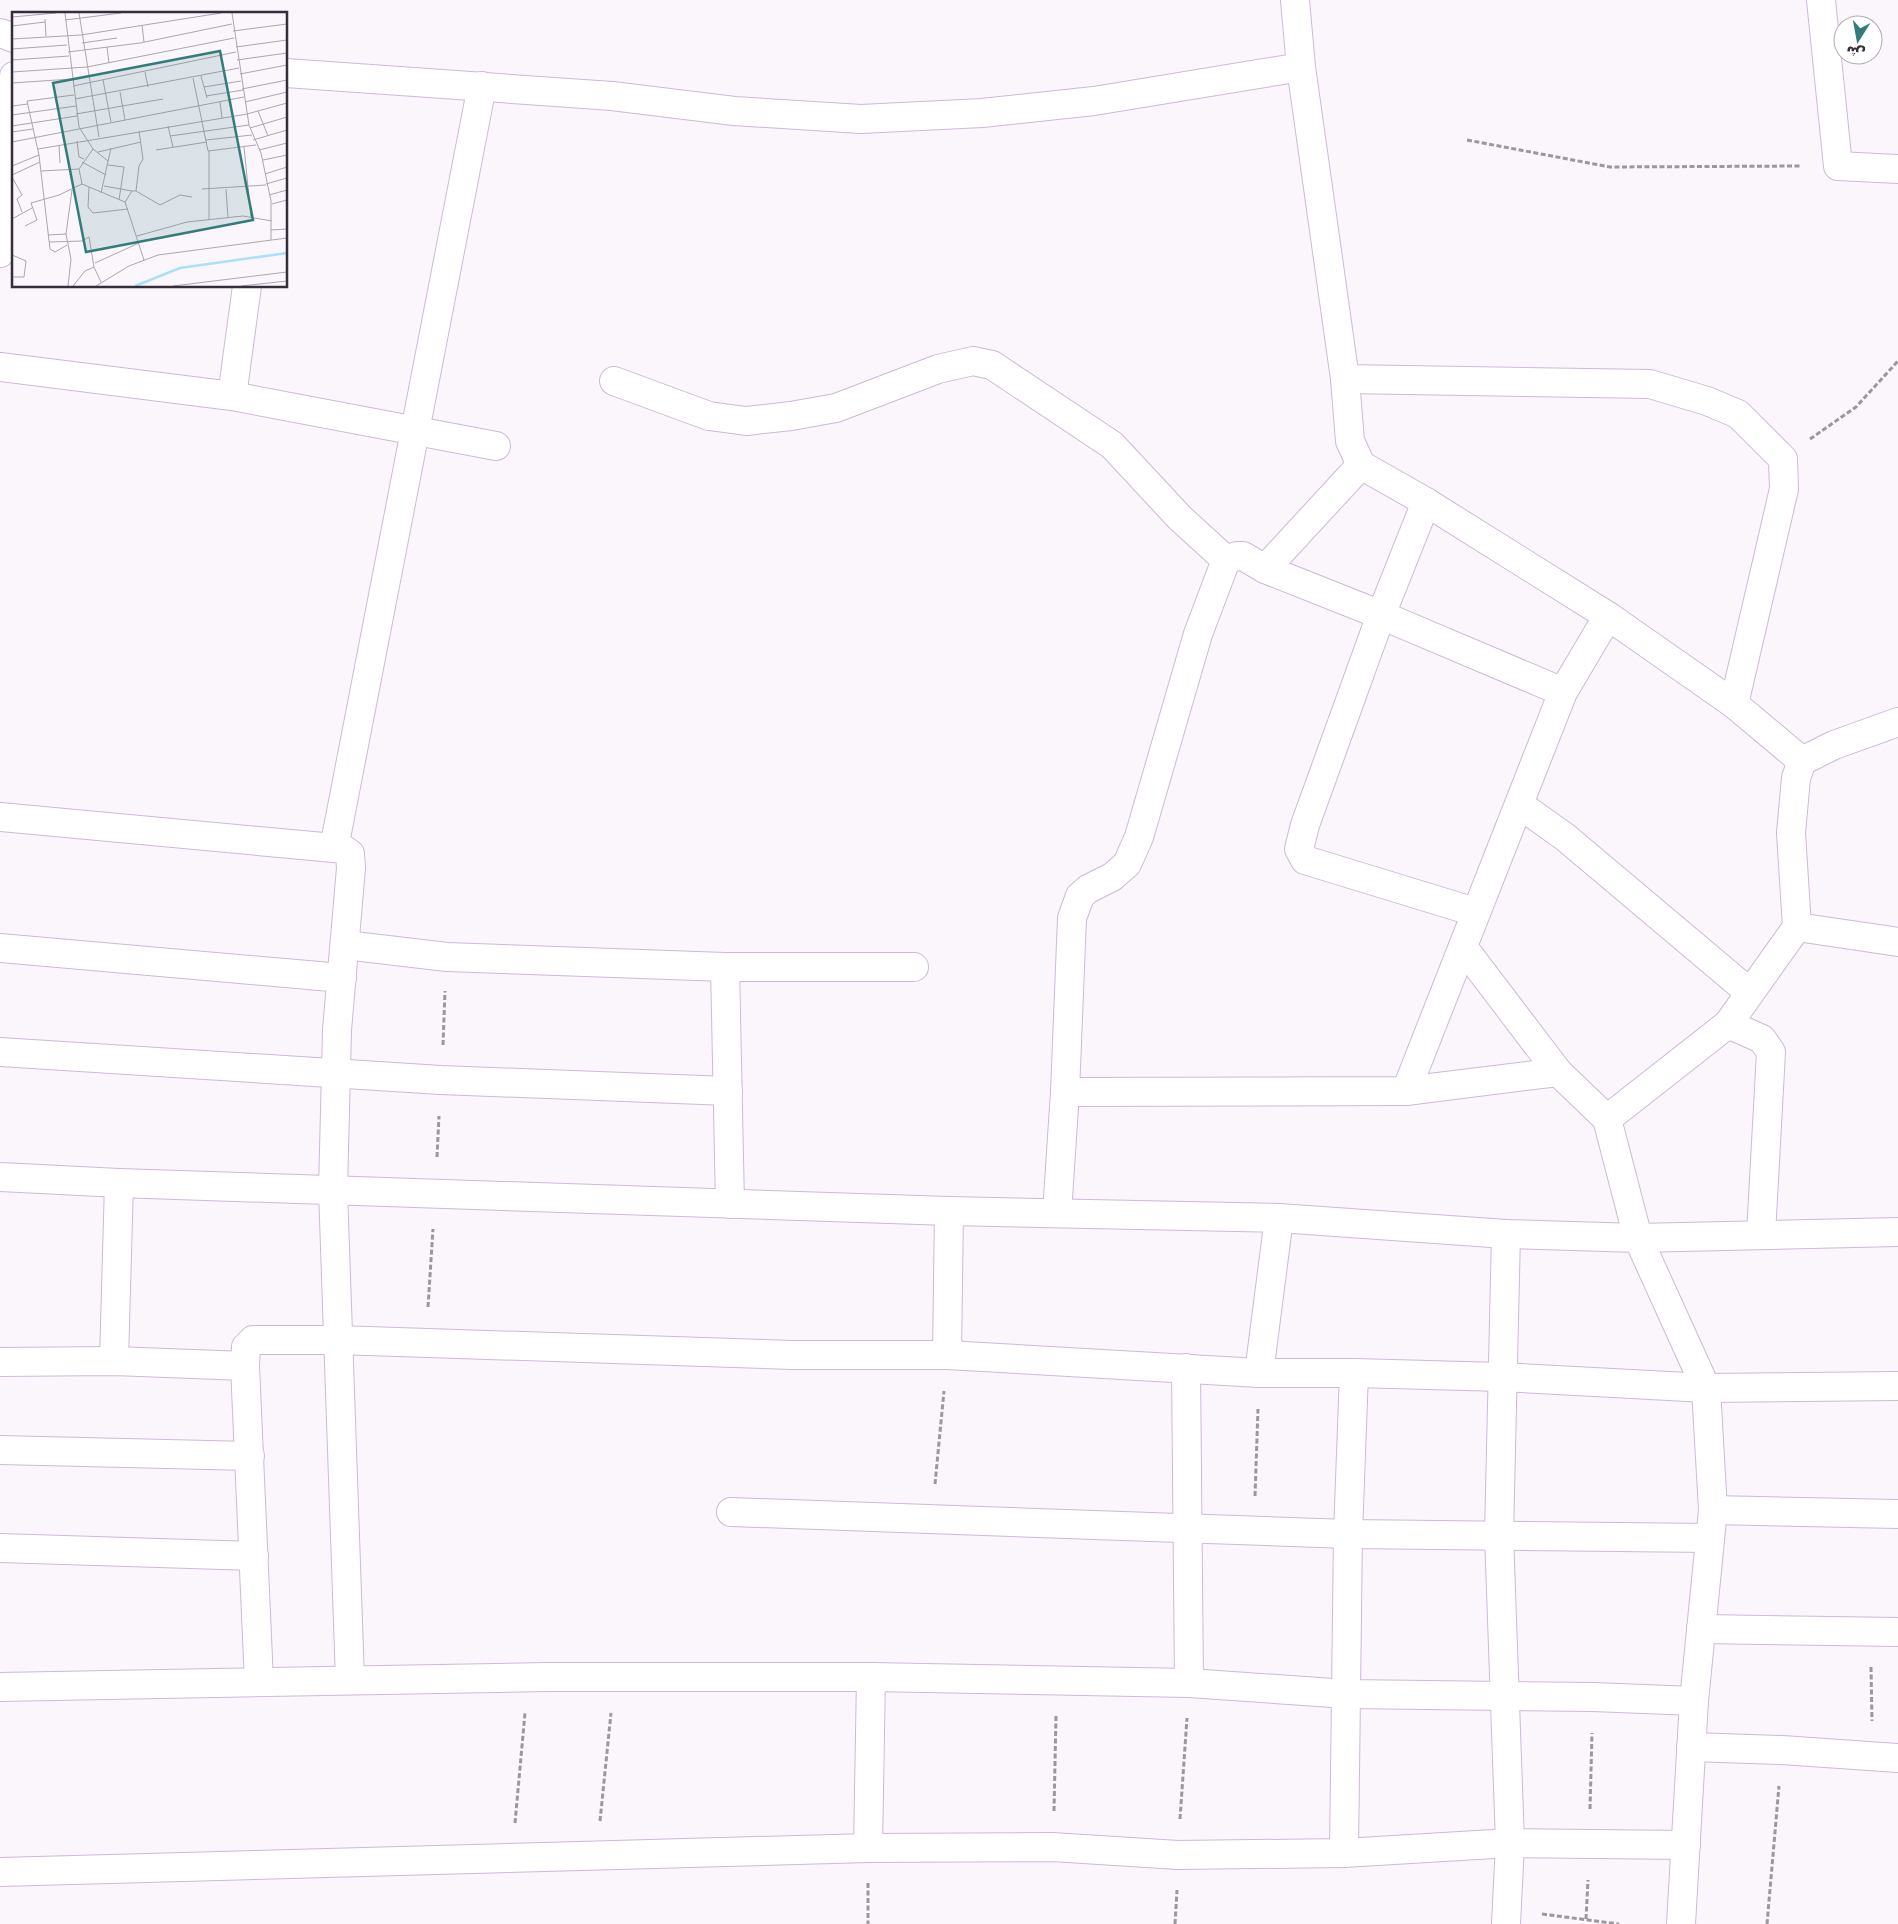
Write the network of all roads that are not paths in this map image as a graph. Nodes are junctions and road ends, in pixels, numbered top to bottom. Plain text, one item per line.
1 (1295, 0) edge
2 (1822, 0) edge
3 (0, 32) edge
4 (12, 37) edge
5 (1302, 67) junction
6 (288, 73) edge
7 (482, 86) junction
8 (12, 101) edge
9 (1898, 169) edge
10 (0, 253) edge
11 (246, 288) edge
12 (0, 367) edge
13 (1345, 379) junction
14 (614, 381) dead end
15 (232, 396) junction
16 (415, 431) junction
17 (496, 446) dead end
18 (1361, 465) junction
19 (1426, 502) junction
20 (1226, 560) junction
21 (1265, 569) junction
22 (1381, 615) junction
23 (1608, 616) junction
24 (1563, 692) junction
25 (1734, 704) junction
26 (1898, 722) edge
27 (1802, 761) junction
28 (1520, 805) junction
29 (0, 817) edge
30 (334, 848) junction
31 (1475, 912) junction
32 (1797, 928) junction
33 (1898, 942) edge
34 (345, 946) junction
35 (1463, 947) junction
36 (0, 948) edge
37 (914, 967) dead end
38 (725, 968) junction
39 (342, 978) junction
40 (1749, 992) junction
41 (1728, 1024) junction
42 (0, 1052) edge
43 (1558, 1072) junction
44 (336, 1074) junction
45 (728, 1091) junction
46 (1406, 1091) junction
47 (1064, 1092) junction
48 (1606, 1119) junction
49 (0, 1177) edge
50 (119, 1183) junction
51 (333, 1190) junction
52 (730, 1204) junction
53 (949, 1211) junction
54 (1057, 1213) junction
55 (1279, 1218) junction
56 (1898, 1232) edge
57 (1506, 1234) junction
58 (1761, 1234) junction
59 (1638, 1238) junction
60 (338, 1340) junction
61 (947, 1355) junction
62 (114, 1361) junction
63 (0, 1362) edge
64 (245, 1366) junction
65 (1186, 1368) junction
66 (1259, 1373) junction
67 (1354, 1373) junction
68 (1502, 1377) junction
69 (1898, 1386) edge
70 (1706, 1388) junction
71 (0, 1450) edge
72 (250, 1456) junction
73 (1713, 1510) junction
74 (731, 1512) dead end
75 (1898, 1514) edge
76 (1188, 1529) junction
77 (1348, 1534) junction
78 (1500, 1535) junction
79 (1710, 1538) junction
80 (0, 1548) edge
81 (254, 1556) junction
82 (1701, 1629) junction
83 (1898, 1632) edge
84 (872, 1677) junction
85 (350, 1680) junction
86 (259, 1682) junction
87 (1189, 1683) junction
88 (0, 1687) edge
89 (1347, 1694) junction
90 (1506, 1696) junction
91 (1694, 1701) junction
92 (1691, 1747) junction
93 (1886, 1757) edge
94 (1510, 1844) junction
95 (1686, 1845) junction
96 (868, 1848) junction
97 (1344, 1853) junction
98 (0, 1872) edge
99 (1506, 1917) edge
100 (1680, 1924) edge

1 - 5 street
2 - 9 street
3 - 4 street
5 - 7 street
5 - 13 street
6 - 7 street
7 - 16 street
8 - 10 street
11 - 15 street
12 - 15 street
13 - 18 street
13 - 25 street
14 - 20 street
15 - 16 street
16 - 17 street
16 - 30 street
18 - 19 street
18 - 21 street
19 - 22 street
19 - 23 street
20 - 21 street
20 - 47 street
21 - 22 street
22 - 24 street
22 - 31 street
23 - 24 street
23 - 25 street
24 - 28 street
25 - 27 street
26 - 27 street
27 - 32 street
28 - 31 street
28 - 40 street
29 - 30 street
30 - 34 street
31 - 35 street
32 - 33 street
32 - 40 street
34 - 38 street
34 - 39 street
35 - 43 street
35 - 46 street
36 - 39 street
37 - 38 street
38 - 45 street
39 - 44 street
40 - 41 street
41 - 48 street
41 - 58 street
42 - 44 street
43 - 46 street
43 - 48 street
44 - 45 street
44 - 51 street
45 - 52 street
46 - 47 street
47 - 54 street
48 - 59 street
49 - 50 street
50 - 51 street
50 - 62 street
51 - 52 street
51 - 60 street
52 - 53 street
53 - 54 street
53 - 61 street
54 - 55 street
55 - 57 street
55 - 66 street
56 - 58 street
57 - 59 street
57 - 68 street
58 - 59 street
59 - 70 street
60 - 61 street
60 - 64 street
60 - 85 street
61 - 65 street
62 - 63 street
62 - 64 street
64 - 72 street
65 - 66 street
65 - 76 street
66 - 67 street
67 - 68 street
67 - 77 street
68 - 70 street
68 - 78 street
69 - 70 street
70 - 73 street
71 - 72 street
72 - 81 street
73 - 75 street
73 - 79 street
74 - 76 street
76 - 77 street
76 - 87 street
77 - 78 street
77 - 89 street
78 - 79 street
78 - 90 street
79 - 82 street
80 - 81 street
81 - 86 street
82 - 83 street
82 - 91 street
84 - 85 street
84 - 87 street
84 - 96 street
85 - 86 street
86 - 88 street
87 - 89 street
89 - 90 street
89 - 97 street
90 - 91 street
90 - 94 street
91 - 92 street
92 - 93 street
92 - 95 street
94 - 95 street
94 - 97 street
94 - 99 street
95 - 100 street
96 - 97 street
96 - 98 street

